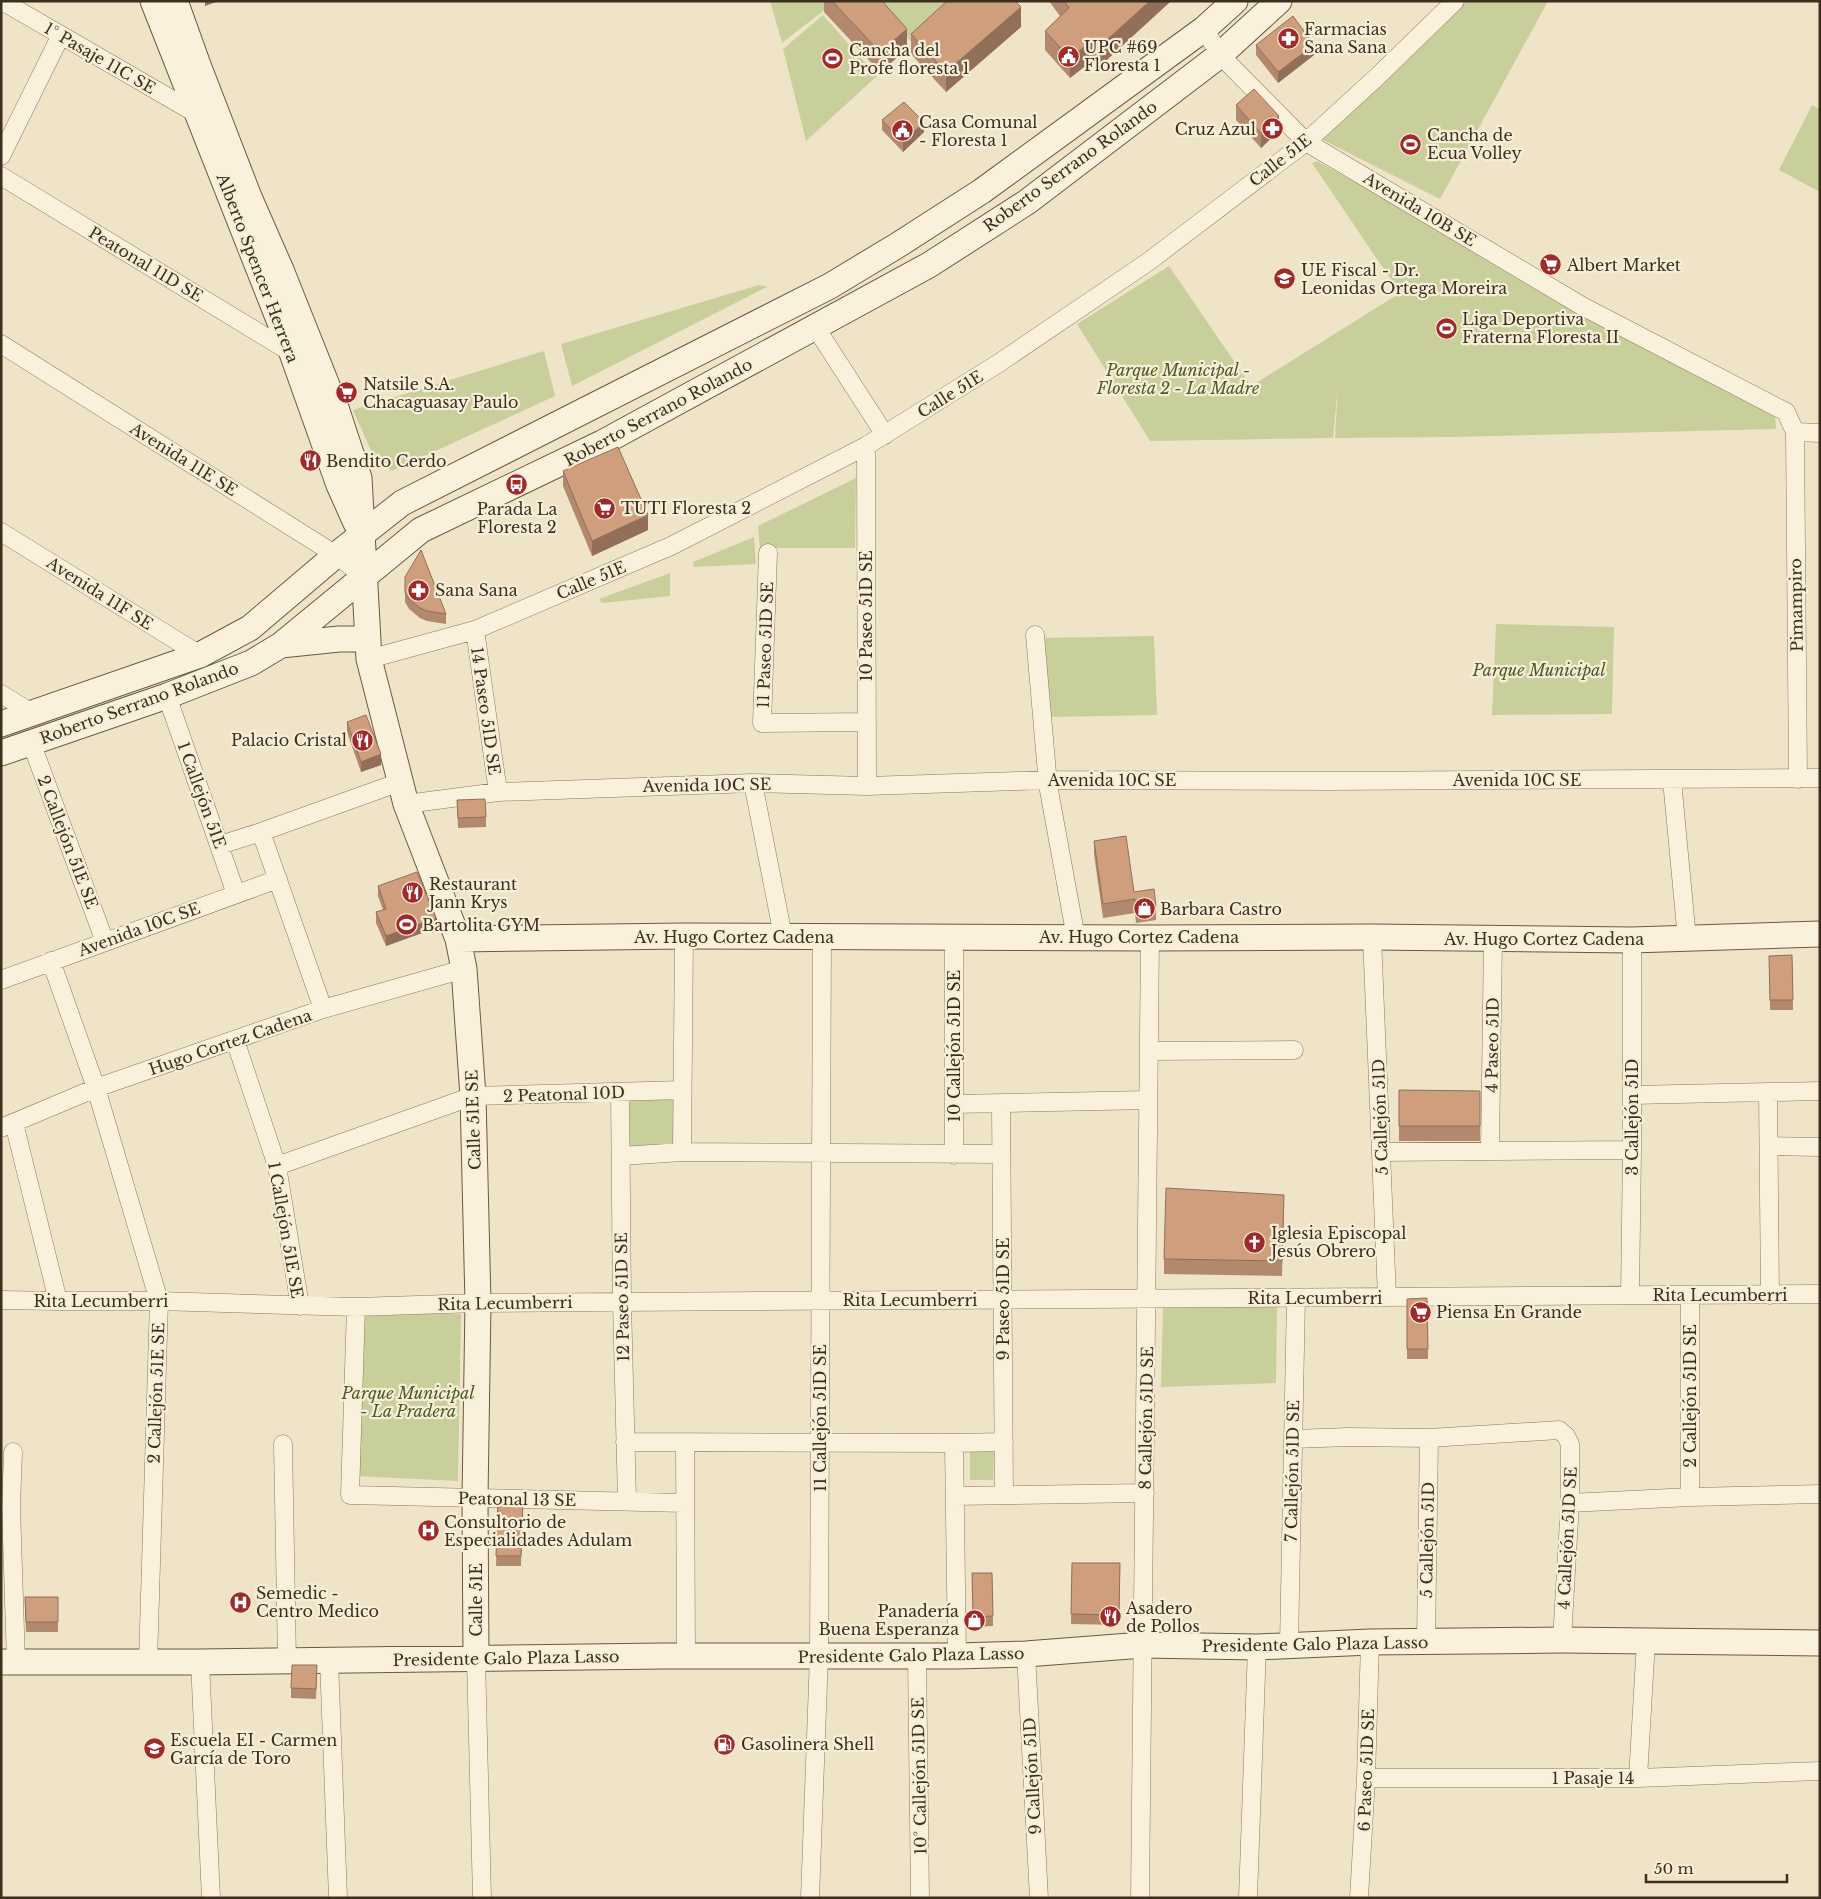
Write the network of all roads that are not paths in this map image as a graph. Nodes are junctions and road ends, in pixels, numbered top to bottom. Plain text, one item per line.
1 (2, 1) edge
2 (153, 1) edge
3 (175, 1) edge
4 (1235, 1) edge
5 (1279, 1) edge
6 (1455, 1) edge
7 (1204, 29) junction
8 (61, 35) junction
9 (1220, 55) junction
10 (197, 114) junction
11 (1306, 142) junction
12 (1, 156) edge
13 (1, 176) edge
14 (816, 328) junction
15 (1, 344) edge
16 (292, 352) junction
17 (1795, 432) junction
18 (1820, 433) edge
19 (885, 435) junction
20 (866, 446) junction
21 (1, 532) edge
22 (362, 534) junction
23 (768, 553) dead end
24 (336, 555) junction
25 (365, 577) junction
26 (475, 630) junction
27 (1035, 635) dead end
28 (281, 645) junction
29 (368, 649) junction
30 (200, 655) junction
31 (1, 694) edge
32 (167, 696) junction
33 (32, 713) junction
34 (867, 722) junction
35 (1, 724) edge
36 (31, 742) junction
37 (1, 752) edge
38 (1820, 778) edge
39 (1798, 779) junction
40 (1048, 780) junction
41 (1672, 780) junction
42 (753, 783) junction
43 (867, 786) junction
44 (498, 792) junction
45 (403, 793) junction
46 (261, 832) junction
47 (220, 845) junction
48 (278, 879) junction
49 (236, 894) junction
50 (1820, 934) edge
51 (684, 936) junction
52 (783, 936) junction
53 (954, 936) junction
54 (822, 937) junction
55 (1372, 937) junction
56 (1076, 938) junction
57 (1150, 938) junction
58 (458, 939) junction
59 (1493, 939) junction
60 (1688, 939) junction
61 (1632, 940) junction
62 (106, 942) junction
63 (51, 961) junction
64 (464, 969) junction
65 (1, 980) edge
66 (323, 1009) junction
67 (235, 1040) junction
68 (1294, 1050) dead end
69 (1149, 1051) junction
70 (96, 1088) junction
71 (682, 1090) junction
72 (1820, 1091) edge
73 (620, 1093) junction
74 (1768, 1093) junction
75 (1632, 1095) junction
76 (473, 1096) junction
77 (1148, 1100) junction
78 (954, 1104) junction
79 (1001, 1104) junction
80 (8, 1126) edge
81 (1769, 1146) junction
82 (1820, 1147) edge
83 (1490, 1150) junction
84 (1632, 1150) junction
85 (682, 1152) junction
86 (1381, 1152) junction
87 (821, 1153) junction
88 (1001, 1154) junction
89 (954, 1155) junction
90 (621, 1156) junction
91 (277, 1166) junction
92 (1820, 1294) edge
93 (1630, 1295) junction
94 (1690, 1295) junction
95 (1770, 1295) junction
96 (1386, 1297) junction
97 (1296, 1298) junction
98 (1147, 1299) junction
99 (1, 1300) edge
100 (159, 1300) junction
101 (1003, 1300) junction
102 (58, 1301) junction
103 (820, 1301) junction
104 (622, 1302) junction
105 (478, 1303) junction
106 (300, 1306) junction
107 (356, 1307) junction
108 (1429, 1438) junction
109 (1293, 1440) junction
110 (625, 1442) junction
111 (685, 1442) junction
112 (820, 1442) junction
113 (1004, 1442) junction
114 (283, 1444) dead end
115 (954, 1444) junction
116 (13, 1452) dead end
117 (1145, 1493) junction
118 (1820, 1494) edge
119 (1004, 1495) junction
120 (955, 1496) junction
121 (475, 1498) junction
122 (1690, 1498) junction
123 (627, 1502) junction
124 (685, 1503) junction
125 (1570, 1503) junction
126 (6, 1507) edge
127 (1562, 1640) junction
128 (1646, 1641) junction
129 (1370, 1642) junction
130 (1426, 1642) junction
131 (1289, 1644) junction
132 (1820, 1644) edge
133 (1143, 1645) junction
134 (1256, 1647) junction
135 (1026, 1654) junction
136 (917, 1655) junction
137 (686, 1656) junction
138 (818, 1656) junction
139 (957, 1656) junction
140 (476, 1658) junction
141 (287, 1660) junction
142 (328, 1660) junction
143 (9, 1662) edge
144 (148, 1662) junction
145 (200, 1662) junction
146 (1820, 1771) edge
147 (1366, 1778) junction
148 (1638, 1778) junction
149 (211, 1898) edge
150 (338, 1898) edge
151 (482, 1898) edge
152 (810, 1898) edge
153 (920, 1898) edge
154 (1039, 1898) edge
155 (1140, 1898) edge
156 (1248, 1898) edge
157 (1359, 1898) edge

1 - 8 street, 1° Pasaje 11C SE
2 - 10 street, Alberto Spencer Herrera
3 - 22 street, Alberto Spencer Herrera
4 - 7 street, Roberto Serrano Rolando
5 - 9 street, Roberto Serrano Rolando
6 - 11 street, Calle 51E
7 - 9 street, Avenida 10B SE
7 - 22 street, Roberto Serrano Rolando
8 - 10 street, 1° Pasaje 11C SE
8 - 12 street
9 - 11 street, Avenida 10B SE
9 - 14 street, Roberto Serrano Rolando
10 - 16 street, Alberto Spencer Herrera
11 - 17 street, Avenida 10B SE
11 - 19 street, Calle 51E
13 - 16 street, Peatonal 11D SE
14 - 19 street
14 - 25 street, Roberto Serrano Rolando
15 - 24 street, Avenida 11E SE
16 - 22 street, Alberto Spencer Herrera
17 - 18 street
17 - 39 street, Pimampiro
19 - 20 street, Calle 51E
20 - 26 street, Calle 51E
20 - 34 street, 10 Paseo 51D SE
21 - 30 street, Avenida 11F SE
22 - 24 street, Roberto Serrano Rolando
22 - 25 street, Alberto Spencer Herrera
23 - 34 street, 11 Paseo 51D SE
24 - 25 street, Avenida 11E SE
24 - 30 street, Roberto Serrano Rolando
25 - 28 street, Roberto Serrano Rolando
25 - 29 street, Alberto Spencer Herrera
26 - 29 street, Calle 51E
26 - 44 street, 14 Paseo 51D SE
27 - 40 street
28 - 29 street
28 - 32 street, Roberto Serrano Rolando
29 - 45 street, Alberto Spencer Herrera
30 - 33 street, Roberto Serrano Rolando
31 - 33 street
32 - 36 street, Roberto Serrano Rolando
32 - 47 street, 1 Callejón 51E
33 - 35 street, Roberto Serrano Rolando
34 - 43 street, 10 Paseo 51D SE
36 - 37 street, Roberto Serrano Rolando
36 - 62 street, 2 Callejón 51E SE
38 - 39 street, Avenida 10C SE
39 - 41 street, Avenida 10C SE
40 - 41 street, Avenida 10C SE
40 - 43 street, Avenida 10C SE
40 - 56 street
41 - 60 street
42 - 43 street, Avenida 10C SE
42 - 44 street, Avenida 10C SE
42 - 52 street
44 - 45 street, Avenida 10C SE
45 - 46 street, Avenida 10C SE
45 - 58 street, Alberto Spencer Herrera
46 - 47 street, Avenida 10C SE
46 - 48 street
47 - 49 street, 1 Callejón 51E
48 - 49 street, Avenida 10C SE
48 - 66 street
49 - 62 street, Avenida 10C SE
50 - 60 street, Av. Hugo Cortez Cadena
51 - 52 street, Av. Hugo Cortez Cadena
51 - 58 street, Av. Hugo Cortez Cadena
51 - 71 street
52 - 54 street, Av. Hugo Cortez Cadena
53 - 54 street, Av. Hugo Cortez Cadena
53 - 56 street, Av. Hugo Cortez Cadena
53 - 78 street, 10 Callejón 51D SE
54 - 87 street, 11 Callejón 51D SE
55 - 57 street, Av. Hugo Cortez Cadena
55 - 59 street, Av. Hugo Cortez Cadena
55 - 86 street, 5 Callejón 51D
56 - 57 street, Av. Hugo Cortez Cadena
57 - 69 street, 8 Callejón 51D SE
58 - 64 street, Calle 51E SE
59 - 61 street, Av. Hugo Cortez Cadena
59 - 83 street, 4 Paseo 51D
60 - 61 street, Av. Hugo Cortez Cadena
61 - 75 street, 3 Callejón 51D
62 - 63 street, Avenida 10C SE
63 - 65 street, Avenida 10C SE
63 - 70 street, 2 Callejón 51E SE
64 - 66 street, Hugo Cortez Cadena
64 - 76 street, Calle 51E SE
66 - 67 street, Hugo Cortez Cadena
67 - 70 street, Hugo Cortez Cadena
67 - 91 street, 1 Callejón 51E SE
68 - 69 street
69 - 77 street, 8 Callejón 51D SE
70 - 80 street, Hugo Cortez Cadena
70 - 100 street, 2 Callejón 51E SE
71 - 73 street, 2 Peatonal 10D
71 - 85 street
72 - 74 street
73 - 76 street, 2 Peatonal 10D
73 - 90 street, 12 Paseo 51D SE
74 - 75 street
74 - 81 street
75 - 84 street, 3 Callejón 51D
76 - 91 street, 2 Peatonal 10D
76 - 105 street, Calle 51E SE
77 - 79 street
77 - 98 street, 8 Callejón 51D SE
78 - 79 street
78 - 89 street, 10 Callejón 51D SE
79 - 88 street, 9 Paseo 51D SE
80 - 102 street
81 - 82 street
81 - 95 street
83 - 84 street
83 - 86 street
84 - 93 street, 3 Callejón 51D
85 - 87 street
85 - 90 street
86 - 96 street, 5 Callejón 51D
87 - 89 street
87 - 103 street, 11 Callejón 51D SE
88 - 89 street
88 - 101 street, 9 Paseo 51D SE
90 - 104 street, 12 Paseo 51D SE
91 - 106 street, 1 Callejón 51E SE
92 - 95 street, Rita Lecumberri
93 - 94 street, Rita Lecumberri
93 - 96 street, Rita Lecumberri
94 - 95 street, Rita Lecumberri
94 - 122 street, 2 Callejón 51D SE
96 - 97 street, Rita Lecumberri
97 - 98 street, Rita Lecumberri
97 - 109 street, 7 Callejón 51D SE
98 - 101 street, Rita Lecumberri
98 - 117 street, 8 Callejón 51D SE
99 - 102 street, Rita Lecumberri
100 - 102 street, Rita Lecumberri
100 - 106 street, Rita Lecumberri
100 - 144 street, 2 Callejón 51E SE
101 - 103 street, Rita Lecumberri
101 - 113 street, 9 Paseo 51D SE
103 - 104 street, Rita Lecumberri
103 - 112 street, 11 Callejón 51D SE
104 - 105 street, Rita Lecumberri
104 - 110 street, 12 Paseo 51D SE
105 - 107 street, Rita Lecumberri
105 - 121 street, Calle 51E
106 - 107 street, Rita Lecumberri
107 - 121 street, Peatonal 13 SE
108 - 109 street
108 - 125 street, 4 Callejón 51D SE
108 - 130 street, 5 Callejón 51D
109 - 131 street, 7 Callejón 51D SE
110 - 111 street
110 - 123 street, 12 Paseo 51D SE
111 - 112 street
111 - 124 street
112 - 115 street
112 - 138 street, 11 Callejón 51D SE
113 - 115 street
113 - 119 street, 9 Paseo 51D SE
114 - 141 street
115 - 120 street
116 - 126 street
117 - 119 street
117 - 133 street, 8 Callejón 51D SE
118 - 122 street
119 - 120 street
120 - 139 street
121 - 123 street, Peatonal 13 SE
121 - 140 street, Calle 51E
122 - 125 street
123 - 124 street, Peatonal 13 SE
124 - 137 street
125 - 127 street, 4 Callejón 51D SE
126 - 143 street
127 - 128 street, Presidente Galo Plaza Lasso
127 - 130 street, Presidente Galo Plaza Lasso
128 - 132 street, Presidente Galo Plaza Lasso
128 - 148 street
129 - 130 street, Presidente Galo Plaza Lasso
129 - 131 street, Presidente Galo Plaza Lasso
129 - 147 street, 6 Paseo 51D SE
131 - 134 street, Presidente Galo Plaza Lasso
133 - 134 street, Presidente Galo Plaza Lasso
133 - 135 street, Presidente Galo Plaza Lasso
133 - 155 street, 8 Callejón 51D SE
134 - 156 street
135 - 139 street, Presidente Galo Plaza Lasso
135 - 154 street, 9 Callejón 51D
136 - 138 street, Presidente Galo Plaza Lasso
136 - 139 street, Presidente Galo Plaza Lasso
136 - 153 street, 10° Callejón 51D SE
137 - 138 street, Presidente Galo Plaza Lasso
137 - 140 street, Presidente Galo Plaza Lasso
138 - 152 street, 11 Callejón 51D SE
140 - 142 street, Presidente Galo Plaza Lasso
140 - 151 street, Calle 51E
141 - 142 street, Presidente Galo Plaza Lasso
141 - 145 street, Presidente Galo Plaza Lasso
142 - 150 street
143 - 144 street, Presidente Galo Plaza Lasso
144 - 145 street, Presidente Galo Plaza Lasso
145 - 149 street
146 - 148 street, 1 Pasaje 14
147 - 148 street, 1 Pasaje 14
147 - 157 street, 6 Paseo 51D SE

